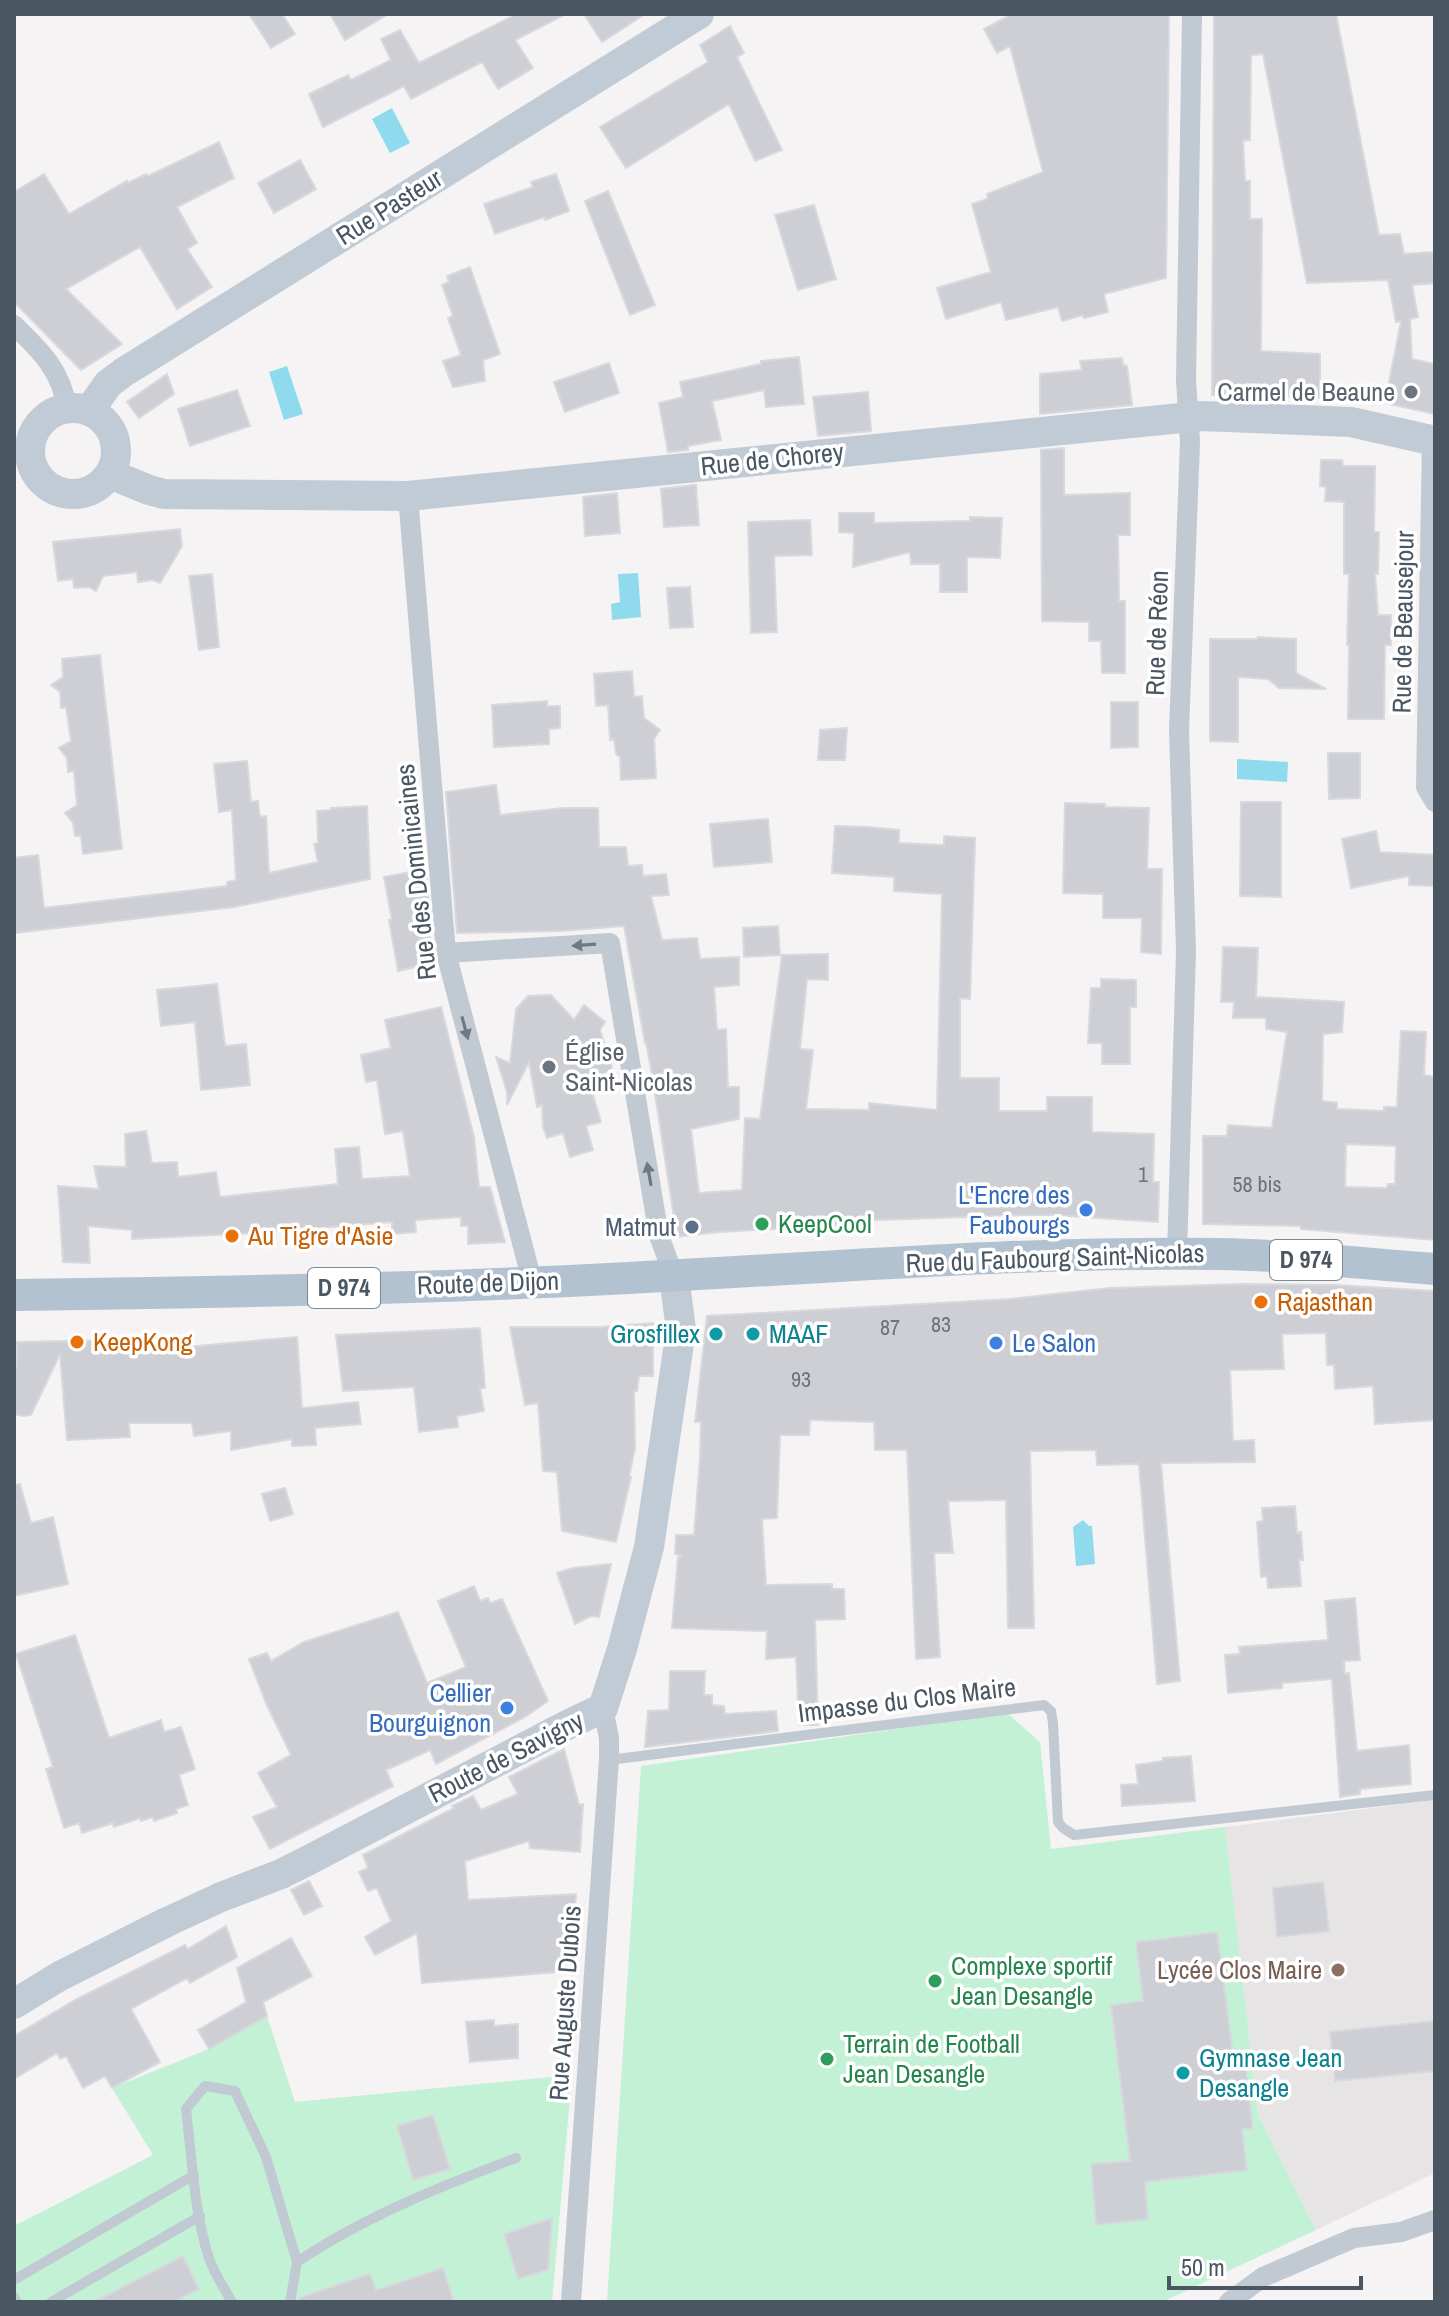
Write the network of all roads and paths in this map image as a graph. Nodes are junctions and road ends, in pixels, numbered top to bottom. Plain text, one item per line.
1 (699, 14) edge
2 (1192, 14) edge
3 (14, 325) edge
4 (78, 410) junction
5 (1188, 417) junction
6 (24, 439) edge
7 (1434, 440) edge
8 (110, 474) junction
9 (28, 482) edge
10 (408, 496) junction
11 (1435, 802) edge
12 (446, 953) junction
13 (1177, 1254) junction
14 (1435, 1269) edge
15 (674, 1276) junction
16 (532, 1281) junction
17 (14, 1295) edge
18 (603, 1708) junction
19 (609, 1760) junction
20 (1435, 1795) edge
21 (14, 2004) edge
22 (516, 2158) dead end
23 (194, 2175) junction
24 (200, 2216) junction
25 (1435, 2220) edge
26 (297, 2262) junction
27 (14, 2280) edge
28 (51, 2302) edge
29 (232, 2302) edge
30 (290, 2302) edge
31 (571, 2302) edge
32 (1229, 2302) edge

1 - 4 street, Rue Pasteur
2 - 5 street, Rue de Réon
3 - 4 street
4 - 6 street
4 - 8 street
5 - 7 street, Rue de Chorey
5 - 10 street, Rue de Chorey
5 - 13 street, Rue de Réon
6 - 9 street
7 - 11 street, Rue de Beausejour
8 - 9 street
8 - 10 street, Rue de Chorey
10 - 12 street, Rue des Dominicaines
15 -> 12 street
12 -> 16 street, Rue des Dominicaines
13 - 14 main road, Rue du Faubourg Saint-Nicolas / D 974
13 - 15 main road, Rue du Faubourg Saint-Nicolas / D 974
15 - 16 main road, Route de Dijon / D 974
15 - 18 street, Route de Savigny
16 - 17 main road, Route de Dijon / D 974
18 - 19 street, Rue Auguste Dubois
18 - 21 street, Route de Savigny
19 - 20 lane, Impasse du Clos Maire
19 - 31 street, Rue Auguste Dubois
22 - 26 lane
23 - 24 lane
23 - 26 lane
23 - 27 lane
24 - 28 lane
24 - 29 lane
25 - 32 street
26 - 30 lane

